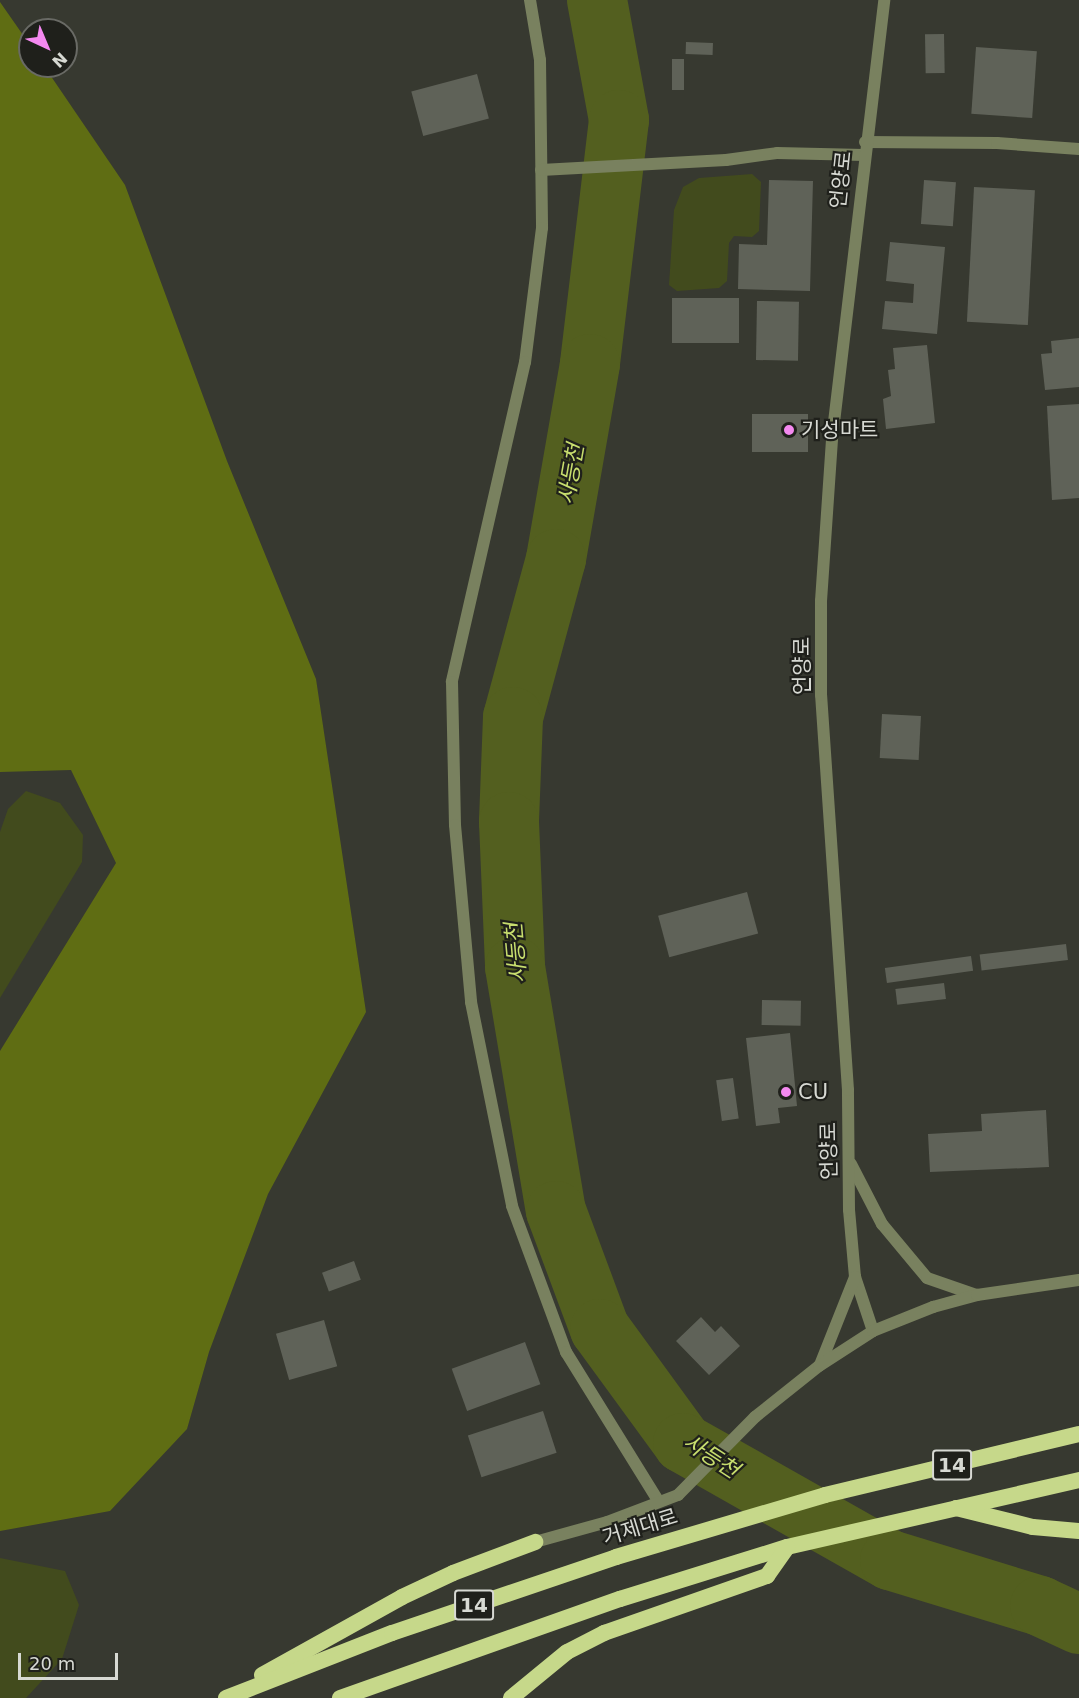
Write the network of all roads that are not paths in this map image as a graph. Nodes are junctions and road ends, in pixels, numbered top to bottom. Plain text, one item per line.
1 (530, 0) edge
2 (884, 0) edge
3 (1079, 148) edge
4 (864, 149) junction
5 (541, 170) junction
6 (849, 1161) junction
7 (855, 1278) junction
8 (1079, 1280) edge
9 (977, 1295) junction
10 (873, 1331) junction
11 (819, 1366) junction
12 (1079, 1434) edge
13 (1079, 1480) edge
14 (659, 1502) junction
15 (953, 1507) junction
16 (1079, 1531) edge
17 (536, 1542) joint
18 (787, 1547) junction
19 (225, 1698) edge
20 (340, 1698) edge
21 (510, 1698) edge

1 - 5 street
2 - 4 street, 언양로
3 - 4 street
4 - 5 street
4 - 6 street, 언양로
5 - 14 street
6 - 7 street, 언양로
6 - 9 street
7 - 10 street, 언양로
7 - 11 street
8 - 9 street
9 - 10 street
10 - 11 street
11 - 14 street
12 - 19 highway, 거제대로 / 14
13 - 15 highway, 14
14 - 17 street
15 - 16 highway
15 - 18 highway, 14
17 - 19 highway
18 - 20 highway, 14
18 - 21 highway

